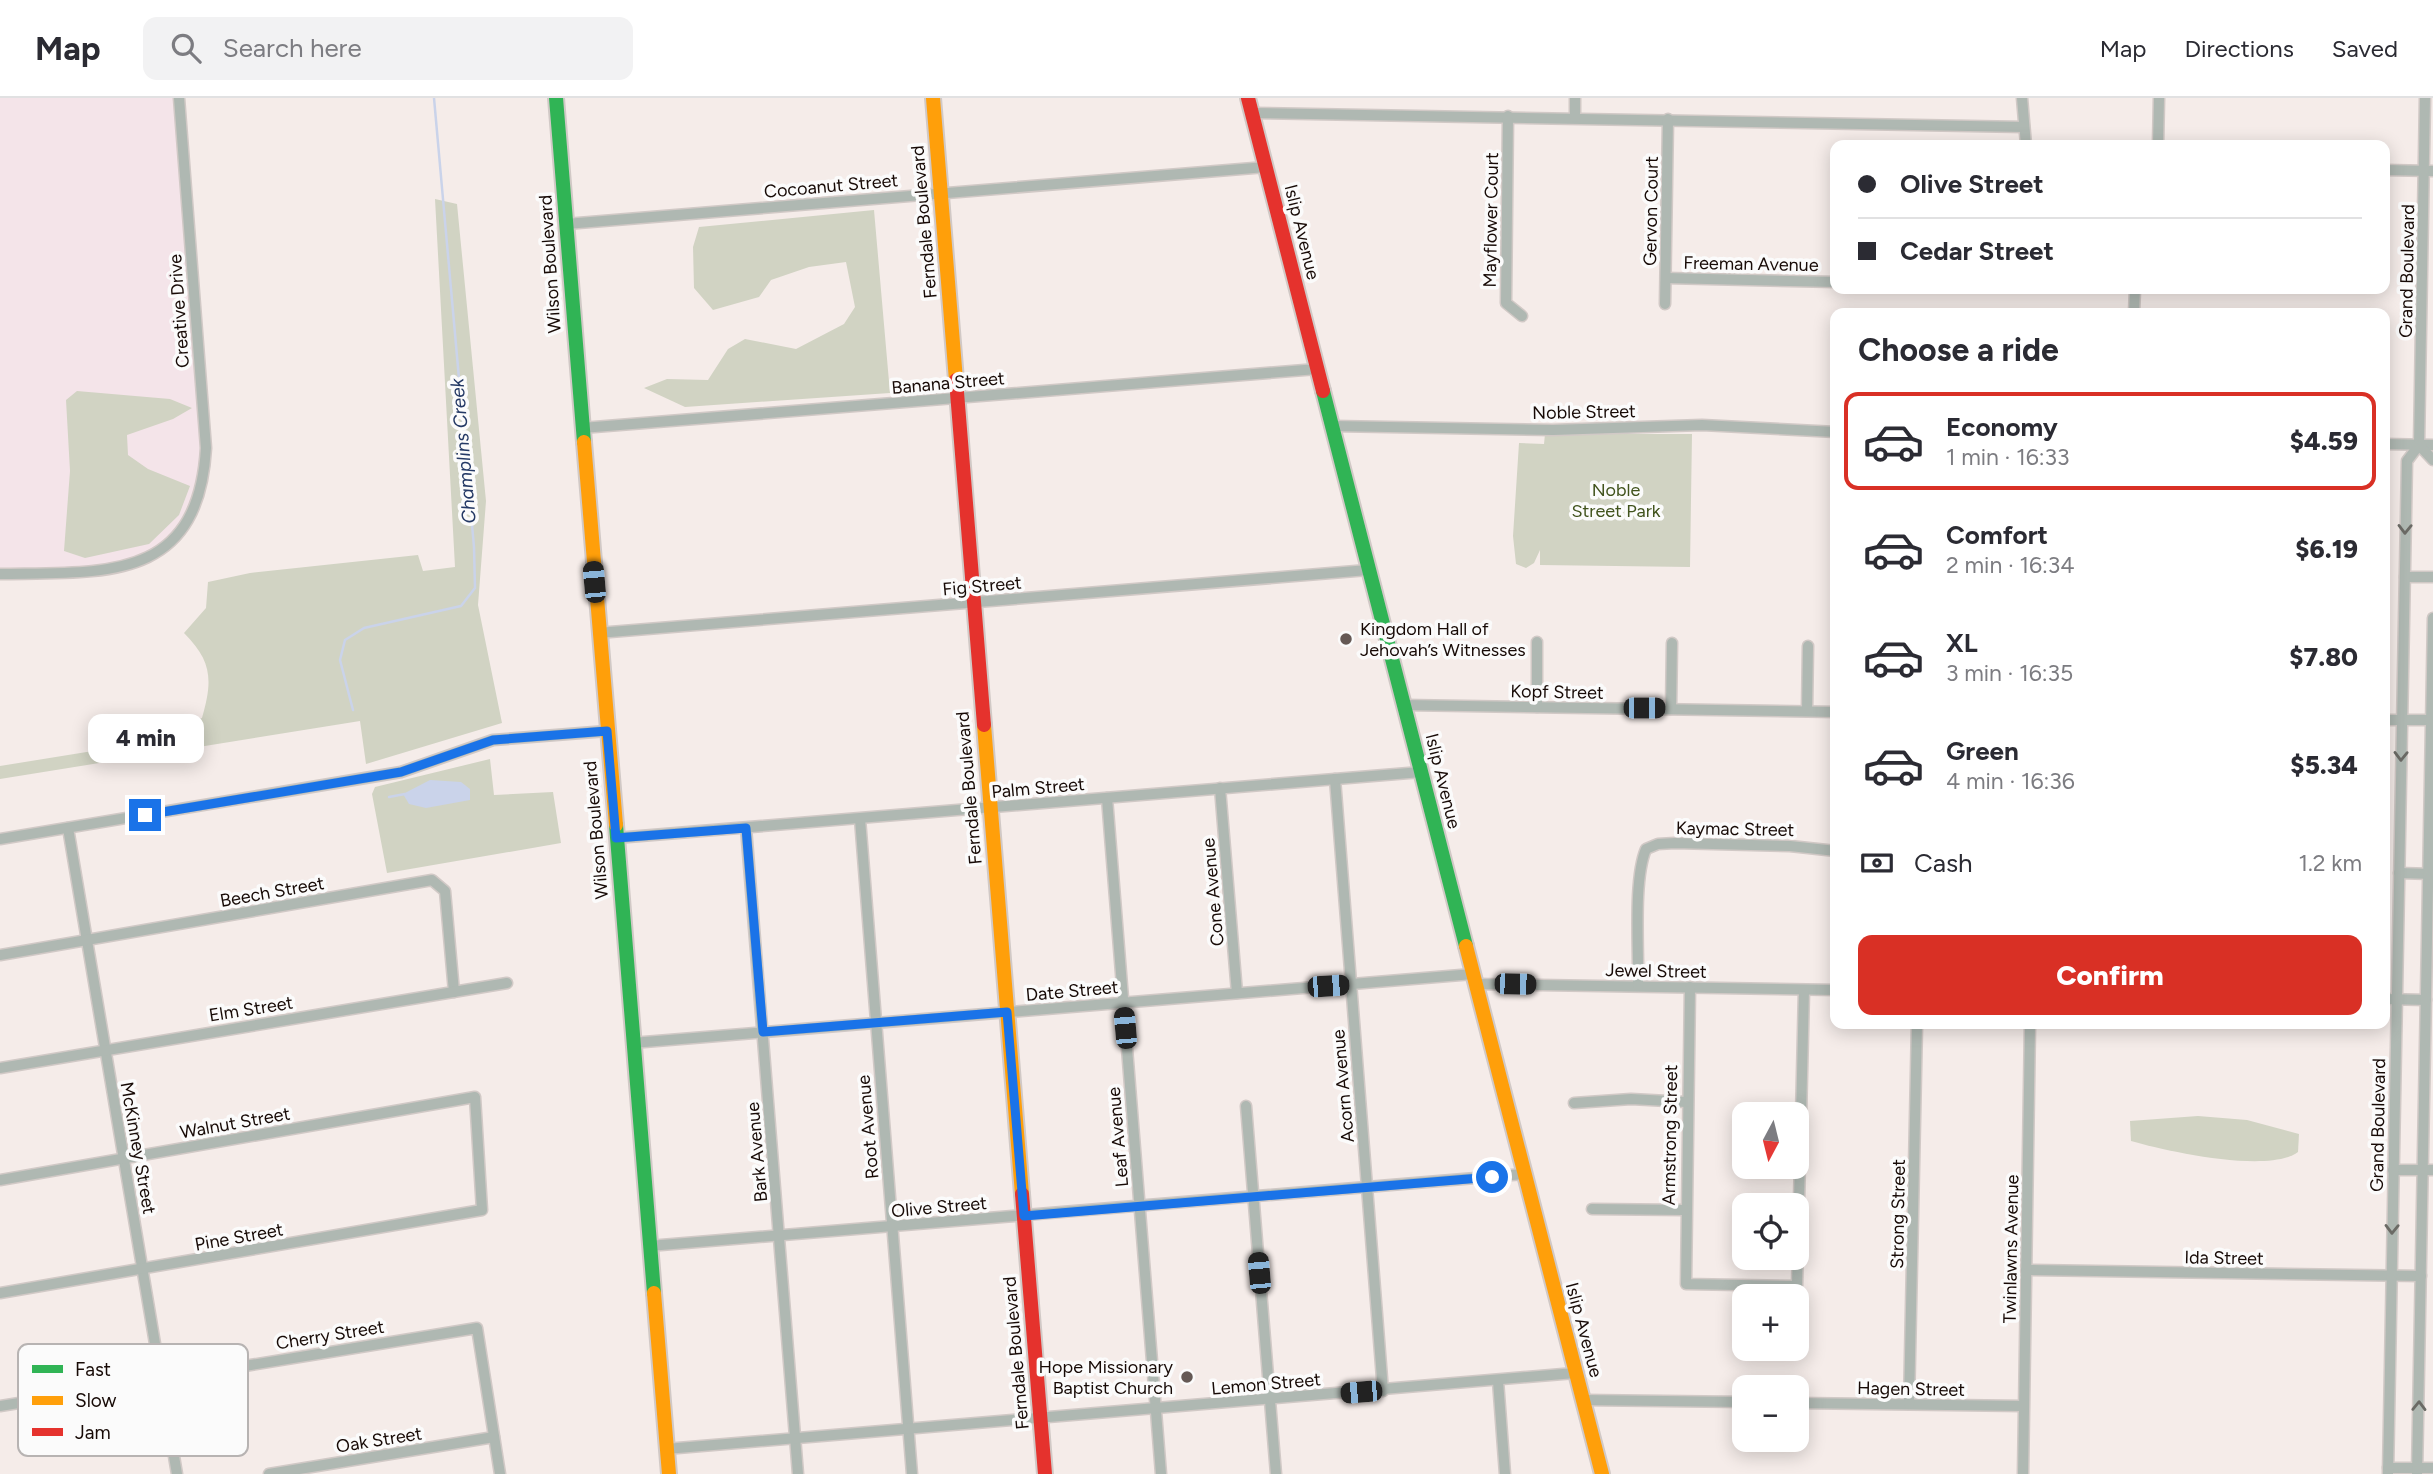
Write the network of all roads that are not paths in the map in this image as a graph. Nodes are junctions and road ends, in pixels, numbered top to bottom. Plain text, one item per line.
1 (179, 98) edge
2 (556, 98) edge
3 (933, 98) edge
4 (1575, 98) edge
5 (2022, 98) edge
6 (2158, 98) edge
7 (2425, 98) edge
8 (1250, 105) edge
9 (1508, 116) junction
10 (1575, 117) junction
11 (1668, 119) junction
12 (2024, 127) junction
13 (2025, 140) edge
14 (2158, 140) edge
15 (1265, 167) junction
16 (2390, 170) edge
17 (2429, 171) edge
18 (941, 193) junction
19 (566, 223) junction
20 (1666, 278) junction
21 (1830, 282) edge
22 (1665, 304) dead end
23 (1522, 316) dead end
24 (1317, 369) junction
25 (957, 398) junction
26 (1333, 426) junction
27 (582, 428) junction
28 (1830, 432) edge
29 (2390, 444) edge
30 (2420, 445) junction
31 (2433, 445) edge
32 (2433, 460) edge
33 (1368, 570) junction
34 (0, 573) edge
35 (2404, 577) junction
36 (2433, 577) edge
37 (974, 602) junction
38 (2433, 618) edge
39 (598, 633) junction
40 (1537, 642) dead end
41 (1672, 643) dead end
42 (1808, 646) dead end
43 (1404, 705) junction
44 (1537, 707) junction
45 (1671, 709) junction
46 (1807, 711) junction
47 (1830, 712) edge
48 (2390, 720) edge
49 (2402, 720) junction
50 (2431, 720) edge
51 (607, 731) junction
52 (1421, 772) junction
53 (1335, 779) junction
54 (1220, 788) junction
55 (1107, 798) junction
56 (990, 807) junction
57 (860, 819) junction
58 (68, 828) junction
59 (746, 828) junction
60 (616, 838) junction
61 (0, 839) edge
62 (1830, 850) edge
63 (2399, 873) junction
64 (2430, 874) edge
65 (87, 939) junction
66 (0, 955) edge
67 (1474, 979) junction
68 (508, 983) dead end
69 (1350, 984) junction
70 (1638, 986) junction
71 (1690, 987) junction
72 (1804, 989) junction
73 (1830, 990) edge
74 (454, 992) junction
75 (1237, 993) junction
76 (2391, 1000) edge
77 (2426, 1000) junction
78 (1123, 1002) junction
79 (1007, 1012) junction
80 (875, 1023) junction
81 (1917, 1029) edge
82 (2030, 1029) edge
83 (763, 1032) junction
84 (632, 1043) junction
85 (105, 1049) junction
86 (0, 1068) edge
87 (1686, 1102) junction
88 (1574, 1104) dead end
89 (1247, 1106) dead end
90 (123, 1159) junction
91 (2393, 1170) junction
92 (2428, 1170) edge
93 (1524, 1174) junction
94 (0, 1180) edge
95 (1367, 1187) junction
96 (1253, 1196) junction
97 (1140, 1206) junction
98 (1592, 1209) dead end
99 (482, 1210) joint
100 (1685, 1210) junction
101 (1024, 1216) junction
102 (893, 1227) junction
103 (779, 1237) junction
104 (649, 1246) junction
105 (143, 1269) junction
106 (2026, 1270) junction
107 (2392, 1276) junction
108 (2421, 1276) junction
109 (0, 1293) edge
110 (155, 1344) edge
111 (248, 1365) edge
112 (1576, 1373) junction
113 (1498, 1381) junction
114 (1383, 1391) junction
115 (1270, 1400) junction
116 (1583, 1400) junction
117 (1732, 1402) edge
118 (18, 1403) edge
119 (1809, 1403) edge
120 (1909, 1404) junction
121 (0, 1406) edge
122 (2023, 1406) junction
123 (1156, 1410) junction
124 (1040, 1419) junction
125 (909, 1429) junction
126 (494, 1437) junction
127 (796, 1439) junction
128 (667, 1449) junction
129 (174, 1456) edge
130 (2433, 1468) edge
131 (2388, 1471) edge
132 (2418, 1471) edge
133 (177, 1474) edge
134 (269, 1474) edge
135 (500, 1474) edge
136 (669, 1474) edge
137 (798, 1474) edge
138 (912, 1474) edge
139 (1045, 1474) edge
140 (1161, 1474) edge
141 (1276, 1474) edge
142 (1505, 1474) edge
143 (1602, 1474) edge
144 (2023, 1474) edge

1 - 34 street, Creative Drive
2 - 19 street, Wilson Boulevard
3 - 18 street, Ferndale Boulevard
4 - 10 street
5 - 12 street
6 - 14 street
7 - 17 street, Grand Boulevard
8 - 9 street
8 - 15 street, Islip Avenue
9 - 10 street
9 - 23 street, Mayflower Court
10 - 11 street
11 - 12 street
11 - 20 street, Gervon Court
12 - 13 street
15 - 18 street, Cocoanut Street
15 - 24 street, Islip Avenue
16 - 17 street
17 - 30 street, Grand Boulevard
18 - 19 street, Cocoanut Street
18 - 25 street, Ferndale Boulevard
19 - 27 street, Wilson Boulevard
20 - 21 street, Freeman Avenue
20 - 22 street, Gervon Court
24 - 25 street, Banana Street
24 - 26 street, Islip Avenue
25 - 27 street, Banana Street
25 - 37 street, Ferndale Boulevard
26 - 28 street, Noble Street
26 - 33 street, Islip Avenue
27 - 39 street, Wilson Boulevard
29 - 30 street
30 - 31 street
30 - 32 street
30 -> 35 street, Grand Boulevard
33 - 37 street, Fig Street
33 - 43 street, Islip Avenue
35 - 36 street
35 - 49 street, Grand Boulevard
37 - 39 street, Fig Street
37 - 56 street, Ferndale Boulevard
38 - 50 street
39 - 51 street, Wilson Boulevard
40 - 44 street
41 - 45 street
42 - 46 street
43 - 44 street, Kopf Street
43 - 52 street, Islip Avenue
44 - 45 street, Kopf Street
45 - 46 street, Kopf Street
46 - 47 street, Kopf Street
48 - 49 street
49 - 50 street
49 -> 63 street, Grand Boulevard
50 - 64 street
51 - 58 street
51 - 60 street, Wilson Boulevard
52 - 53 street, Palm Street
52 - 67 street, Islip Avenue
53 - 54 street, Palm Street
53 - 69 street, Acorn Avenue
54 - 55 street, Palm Street
54 - 75 street, Cone Avenue
55 - 56 street, Palm Street
55 - 78 street, Leaf Avenue
56 - 57 street, Palm Street
56 - 79 street, Ferndale Boulevard
57 - 59 street, Palm Street
57 - 80 street, Root Avenue
58 - 61 street
58 - 65 street, McKinney Street
59 - 60 street, Palm Street
59 - 83 street, Bark Avenue
60 - 84 street, Wilson Boulevard
62 - 70 street, Kaymac Street
63 - 64 street
63 - 76 street, Grand Boulevard
64 - 77 street
65 - 66 street, Beech Street
65 - 74 street, Beech Street
65 - 85 street, McKinney Street
67 - 69 street, Date Street
67 - 70 street, Jewel Street
67 - 93 street, Islip Avenue
68 - 74 street, Elm Street
69 - 75 street, Date Street
69 - 95 street, Acorn Avenue
70 - 71 street, Jewel Street
71 - 72 street, Jewel Street
71 - 87 street, Armstrong Street
72 - 73 street, Jewel Street
72 - 100 street, Armstrong Street
74 - 85 street, Elm Street
75 - 78 street, Date Street
76 - 77 street
76 - 91 street, Grand Boulevard
77 - 92 street
78 - 79 street, Date Street
78 - 97 street, Leaf Avenue
79 - 80 street, Date Street
79 - 101 street, Ferndale Boulevard
80 - 83 street, Date Street
80 - 102 street, Root Avenue
81 - 120 street, Strong Street
82 - 106 street, Twinlawns Avenue
83 - 84 street, Date Street
83 - 103 street, Bark Avenue
84 - 104 street, Wilson Boulevard
85 - 86 street, Elm Street
85 - 90 street, McKinney Street
87 - 88 street
87 - 100 street, Armstrong Street
89 - 96 street
90 - 94 street, Walnut Street
90 - 99 street, Walnut Street
90 - 105 street, McKinney Street
91 - 92 street
91 -> 107 street, Grand Boulevard
92 - 108 street
93 - 95 street, Olive Street
93 - 112 street, Islip Avenue
95 - 96 street, Olive Street
95 - 114 street, Acorn Avenue
96 - 97 street, Olive Street
96 - 115 street
97 - 101 street, Olive Street
97 - 123 street, Leaf Avenue
98 - 100 street
99 - 105 street, Pine Street
101 - 102 street, Olive Street
101 - 124 street, Ferndale Boulevard
102 - 103 street, Olive Street
102 - 125 street, Root Avenue
103 - 104 street, Olive Street
103 - 127 street, Bark Avenue
104 - 128 street, Wilson Boulevard
105 - 109 street, Pine Street
105 - 110 street, McKinney Street
106 - 107 street, Ida Street
106 - 122 street, Twinlawns Avenue
107 - 108 street, Ida Street
107 - 131 street, Grand Boulevard
132 -> 108 street
111 - 126 street, Cherry Street
112 - 113 street, Lemon Street
112 - 116 street, Islip Avenue
113 - 114 street, Lemon Street
113 - 142 street
114 - 115 street, Lemon Street
115 - 123 street, Lemon Street
115 - 141 street
116 - 117 street
116 - 143 street, Islip Avenue
118 - 121 street, Cherry Street
119 - 120 street, Hagen Street
120 - 122 street, Hagen Street
122 - 144 street, Twinlawns Avenue
123 - 124 street, Lemon Street
123 - 140 street, Leaf Avenue
124 - 125 street, Lemon Street
124 - 139 street, Ferndale Boulevard
125 - 127 street, Lemon Street
125 - 138 street, Root Avenue
126 - 134 street, Oak Street
126 - 135 street, Cherry Street
127 - 128 street, Lemon Street
127 - 137 street, Bark Avenue
128 - 136 street, Wilson Boulevard
129 - 133 street, McKinney Street
130 - 132 street
131 - 132 street

